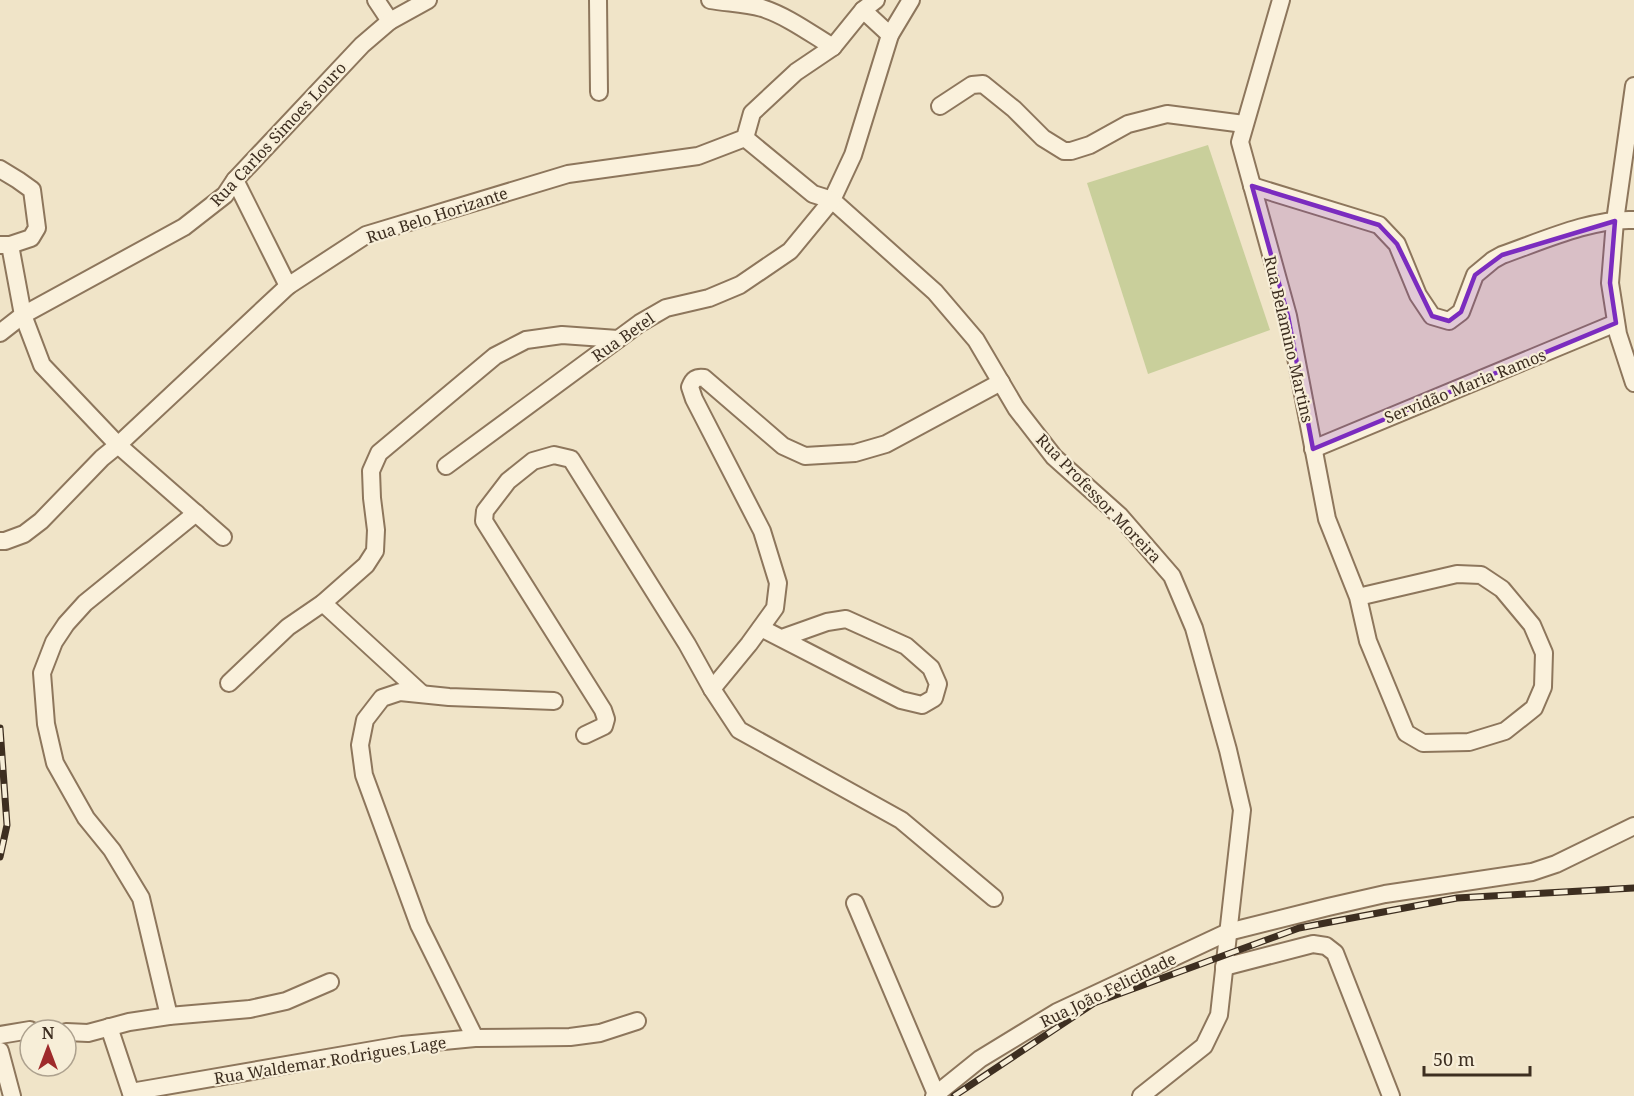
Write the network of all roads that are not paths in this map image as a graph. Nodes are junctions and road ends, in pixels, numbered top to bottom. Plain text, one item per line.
1 (376, 0) edge
2 (428, 0) edge
3 (598, 0) edge
4 (710, 0) edge
5 (911, 0) edge
6 (1281, 0) edge
7 (869, 5) edge
8 (390, 21) junction
9 (890, 35) junction
10 (833, 47) junction
11 (1634, 86) edge
12 (599, 92) dead end
13 (940, 106) dead end
14 (1244, 124) junction
15 (745, 138) junction
16 (0, 169) edge
17 (235, 180) junction
18 (1252, 186) junction
19 (832, 200) junction
20 (1634, 220) edge
21 (1615, 221) junction
22 (5, 245) edge
23 (288, 286) junction
24 (23, 315) junction
25 (1616, 323) junction
26 (0, 333) edge
27 (618, 339) junction
28 (1001, 382) junction
29 (1634, 383) edge
30 (118, 445) junction
31 (1313, 449) junction
32 (446, 466) dead end
33 (196, 513) junction
34 (223, 537) dead end
35 (2, 541) edge
36 (1358, 597) junction
37 (322, 603) junction
38 (761, 628) junction
39 (782, 638) junction
40 (229, 683) dead end
41 (712, 689) junction
42 (422, 693) junction
43 (554, 701) dead end
44 (585, 735) dead end
45 (1634, 826) edge
46 (994, 898) dead end
47 (855, 903) dead end
48 (1228, 932) junction
49 (1224, 967) junction
50 (330, 981) dead end
51 (170, 1016) junction
52 (637, 1021) dead end
53 (109, 1027) junction
54 (18, 1032) edge
55 (78, 1033) edge
56 (0, 1035) edge
57 (475, 1038) junction
58 (0, 1051) edge
59 (132, 1094) edge
60 (935, 1095) edge
61 (12, 1096) edge
62 (1141, 1096) edge
63 (1391, 1096) edge

1 - 8 street
2 - 8 street, Rua Carlos Simoes Louro
3 - 12 street
4 - 10 street
5 - 9 street
6 - 14 street, Rua Belamino Martins
7 - 9 street
7 - 10 street
8 - 17 street, Rua Carlos Simoes Louro
9 - 19 street
10 - 15 street
11 - 21 street
13 - 14 street
14 - 18 street, Rua Belamino Martins
15 - 19 street, Rua Professor Moreira
15 - 23 street, Rua Belo Horizante
16 - 22 street
17 - 23 street
17 - 24 street, Rua Carlos Simoes Louro
18 - 21 street
18 - 31 street, Rua Belamino Martins
19 - 27 street, Rua Betel
19 - 28 street, Rua Professor Moreira
20 - 21 street
21 - 25 street
22 - 24 street
23 - 30 street, Rua Belo Horizante
24 - 26 street, Rua Carlos Simoes Louro
24 - 30 street
25 - 29 street
25 - 31 street, Servidão Maria Ramos
27 - 32 street, Rua Betel
27 - 37 street
28 - 38 street
28 - 48 street, Rua Professor Moreira
30 - 33 street
30 - 35 street, Rua Belo Horizante
31 - 36 street, Rua Belamino Martins
33 - 34 street
33 - 51 street
36 - 36 street
37 - 40 street
37 - 42 street
38 - 39 street
38 - 41 street
39 - 39 street
41 - 44 street
41 - 46 street
42 - 43 street
42 - 57 street
45 - 48 street, Rua João Felicidade
47 - 60 street
48 - 49 street, Rua Professor Moreira
48 - 60 street, Rua João Felicidade
49 - 62 street, Rua Professor Moreira
49 - 63 street
50 - 51 street
51 - 53 street
52 - 57 street, Rua Waldemar Rodrigues Lage
53 - 55 street
53 - 59 street
54 - 56 street
57 - 59 street, Rua Waldemar Rodrigues Lage
58 - 61 street

